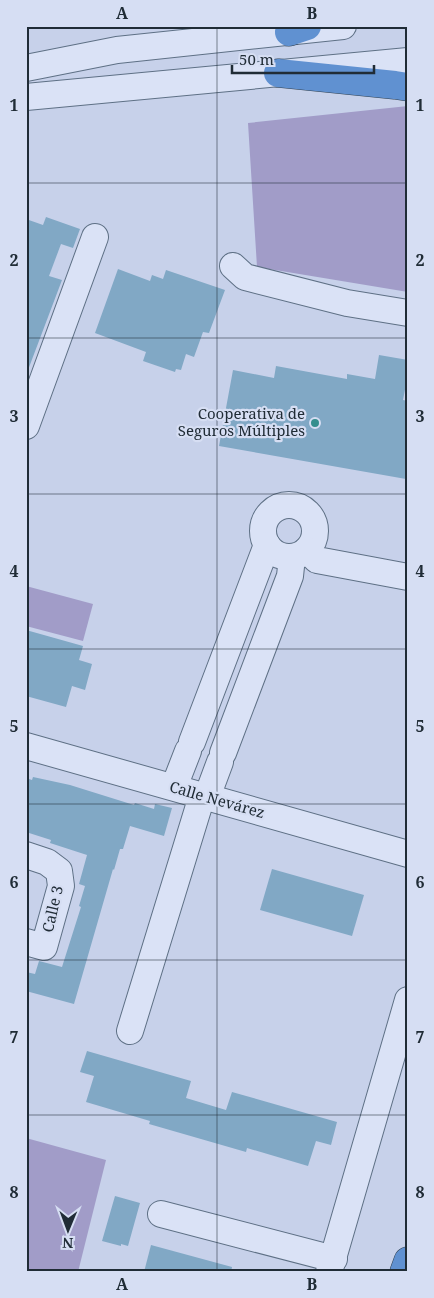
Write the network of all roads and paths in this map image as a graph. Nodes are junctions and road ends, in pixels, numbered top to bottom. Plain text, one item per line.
1 (343, 26) edge
2 (298, 29) edge
3 (191, 34) edge
4 (408, 62) edge
5 (26, 68) edge
6 (278, 73) junction
7 (408, 88) edge
8 (68, 93) junction
9 (26, 98) edge
10 (26, 107) edge
11 (95, 237) dead end
12 (233, 266) dead end
13 (408, 313) edge
14 (26, 426) edge
15 (266, 545) junction
16 (299, 553) junction
17 (408, 576) edge
18 (26, 746) edge
19 (174, 788) junction
20 (204, 796) junction
21 (408, 854) edge
22 (26, 855) edge
23 (35, 944) edge
24 (408, 1000) edge
25 (130, 1031) dead end
26 (161, 1214) dead end
27 (298, 1261) edge
28 (408, 1261) edge
29 (331, 1265) edge
30 (404, 1272) edge

1 - 2 street
2 - 3 street
3 - 5 street
4 - 6 street
6 - 7 highway
6 - 8 street
8 - 9 street
8 - 10 street
11 - 14 street
12 - 13 street
15 - 16 street
15 - 16 street
15 - 19 street
16 - 17 street
16 - 20 street
18 - 19 street, Calle Nevárez
19 - 20 street, Calle Nevárez
20 - 21 street, Calle Nevárez
20 - 25 street
22 - 23 street, Calle 3
24 - 29 street
26 - 27 street
27 - 29 street
28 - 30 highway

